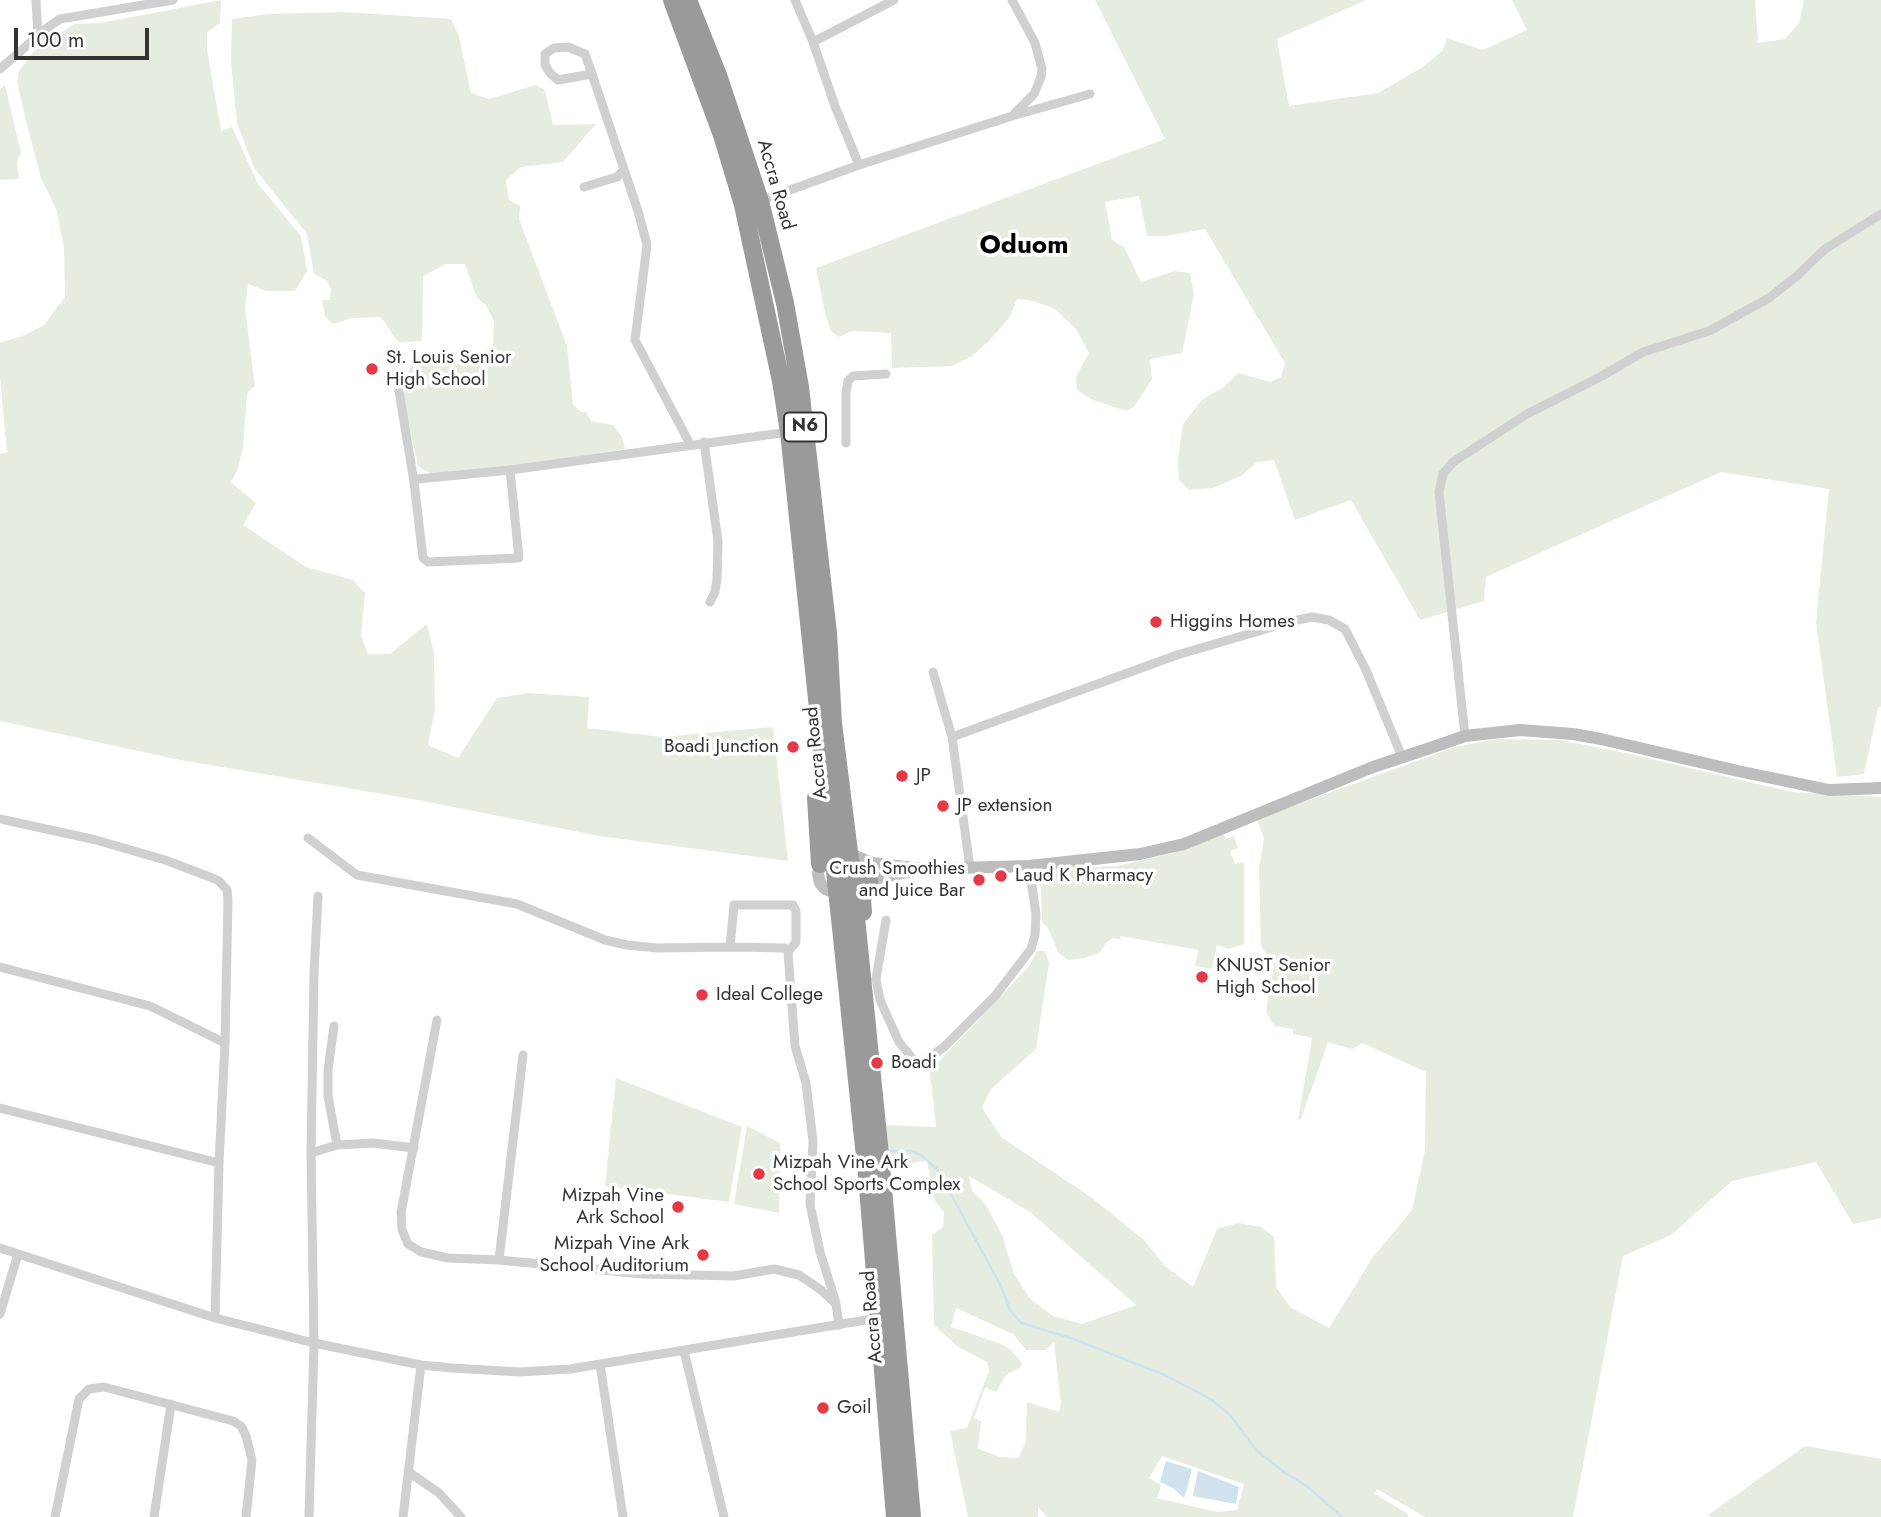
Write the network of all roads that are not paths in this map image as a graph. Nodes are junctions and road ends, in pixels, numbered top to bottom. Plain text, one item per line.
1 (36, 0) edge
2 (173, 0) edge
3 (672, 0) edge
4 (688, 0) edge
5 (795, 0) edge
6 (894, 0) edge
7 (1012, 0) edge
8 (38, 37) junction
9 (813, 42) junction
10 (0, 69) edge
11 (592, 74) junction
12 (1090, 94) dead end
13 (1012, 116) junction
14 (859, 165) junction
15 (624, 170) junction
16 (584, 187) dead end
17 (760, 201) junction
18 (1881, 214) edge
19 (396, 373) dead end
20 (886, 374) dead end
21 (789, 432) junction
22 (704, 442) junction
23 (846, 443) dead end
24 (690, 444) junction
25 (510, 470) junction
26 (414, 482) junction
27 (710, 603) dead end
28 (933, 672) dead end
29 (1465, 736) junction
30 (952, 737) junction
31 (1402, 757) junction
32 (1881, 788) edge
33 (0, 819) edge
34 (308, 838) dead end
35 (834, 856) junction
36 (1029, 866) junction
37 (970, 868) junction
38 (922, 869) junction
39 (853, 888) junction
40 (318, 896) dead end
41 (887, 920) dead end
42 (730, 947) junction
43 (788, 952) junction
44 (0, 967) edge
45 (437, 1020) dead end
46 (334, 1026) dead end
47 (225, 1042) junction
48 (523, 1055) dead end
49 (0, 1108) edge
50 (337, 1145) junction
51 (414, 1148) junction
52 (311, 1153) junction
53 (219, 1163) junction
54 (0, 1248) edge
55 (18, 1254) junction
56 (499, 1261) junction
57 (836, 1304) junction
58 (0, 1314) edge
59 (215, 1318) junction
60 (878, 1318) junction
61 (839, 1325) junction
62 (314, 1343) junction
63 (684, 1351) junction
64 (600, 1364) junction
65 (421, 1365) junction
66 (172, 1404) junction
67 (410, 1473) junction
68 (55, 1517) edge
69 (153, 1517) edge
70 (246, 1517) edge
71 (309, 1517) edge
72 (404, 1517) edge
73 (461, 1517) edge
74 (623, 1517) edge
75 (724, 1517) edge
76 (895, 1517) edge
77 (912, 1517) edge

1 - 8 street
2 - 8 street
3 - 21 highway, Accra Road / N6
4 - 17 highway, Accra Road / N6
5 - 9 street
6 - 9 street
7 - 13 street
8 - 10 street
9 - 14 street
11 - 11 street
11 - 15 street
12 - 13 street
13 - 14 street
14 - 17 street
15 - 16 street
15 - 24 street
17 - 35 highway, Accra Road / N6
18 - 29 street
19 - 26 street
20 - 23 street
21 - 22 street
21 - 35 highway, Accra Road / N6
22 - 24 street
22 - 27 street
24 - 25 street
25 - 26 street
25 - 26 street
28 - 30 street
29 - 31 street
29 - 32 street
30 - 31 street
30 - 37 street
31 - 36 street
33 - 47 street
34 - 42 street
35 - 38 street
35 - 39 highway, Accra Road / N6
36 - 37 street
36 - 41 street
37 - 38 street
38 - 39 street
39 - 60 highway, Accra Road / N6
39 - 77 highway, Accra Road / N6
40 - 52 street
42 - 43 street
42 - 43 street
43 - 57 street
44 - 47 street
45 - 51 street
46 - 50 street
47 - 53 street
48 - 56 street
49 - 53 street
50 - 51 street
50 - 52 street
51 - 56 street
52 - 62 street
53 - 59 street
54 - 55 street
55 - 58 street
55 - 59 street
56 - 57 street
57 - 61 street
59 - 62 street
60 - 61 street
60 - 76 highway, Accra Road / N6
61 - 63 street
62 - 65 street
62 - 71 street
63 - 64 street
63 - 75 street
64 - 65 street
64 - 74 street
65 - 67 street
66 - 68 street
66 - 69 street
66 - 70 street
67 - 72 street
67 - 73 street

